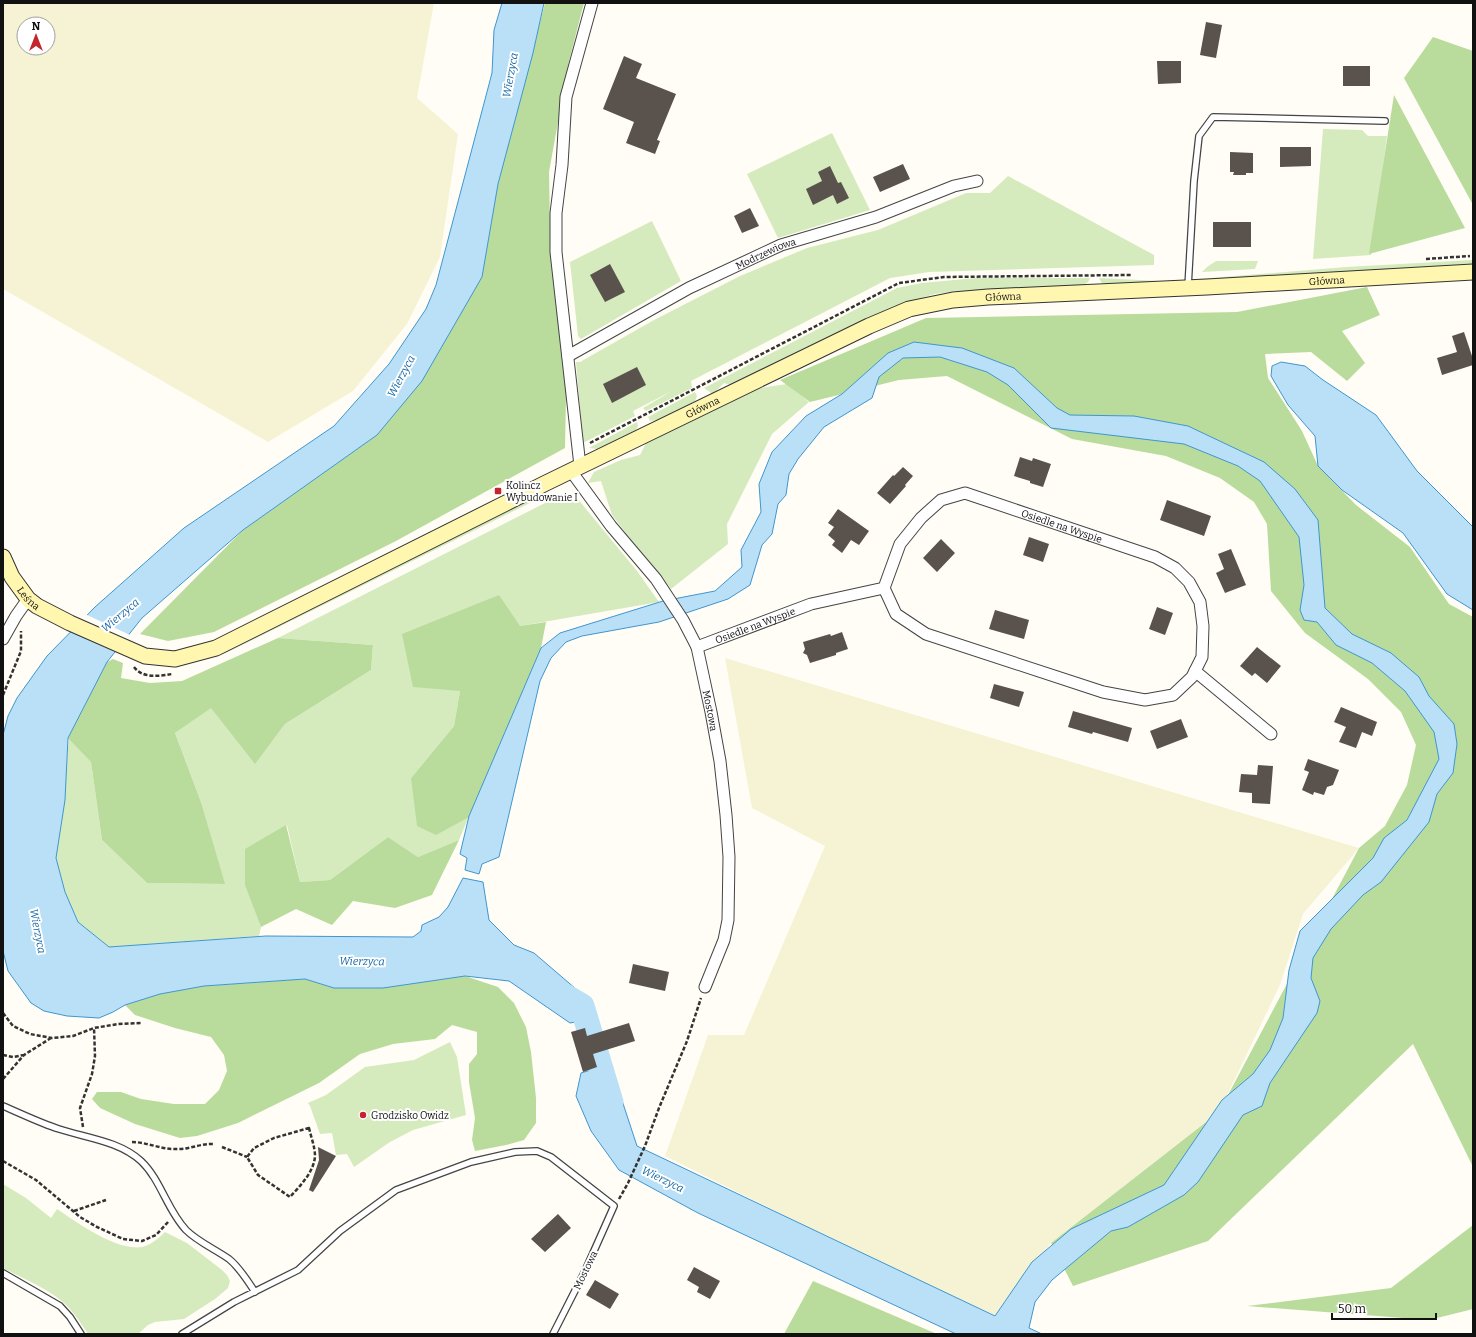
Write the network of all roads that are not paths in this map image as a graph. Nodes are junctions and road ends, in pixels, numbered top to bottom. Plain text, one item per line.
1 (592, 3) edge
2 (1386, 121) dead end
3 (977, 181) dead end
4 (1473, 272) edge
5 (1188, 288) junction
6 (568, 356) junction
7 (575, 469) junction
8 (3, 557) edge
9 (884, 588) junction
10 (28, 599) junction
11 (3, 640) edge
12 (124, 647) joint
13 (697, 648) junction
14 (1195, 672) junction
15 (1271, 734) dead end
16 (704, 987) road end
17 (3, 1106) edge
18 (3, 1273) edge
19 (255, 1292) junction
20 (81, 1334) edge
21 (182, 1334) edge
22 (553, 1334) edge

1 - 6 street
2 - 5 lane
3 - 6 street, Modrzewiowa
4 - 5 street, Główna
5 - 7 street, Główna
6 - 7 street
7 - 12 street, Główna
7 - 13 street, Mostowa
8 - 10 street, Leśna
9 - 13 street, Osiedle na Wyspie
9 - 14 street, Osiedle na Wyspie
9 - 14 street, Osiedle na Wyspie
10 - 11 street
10 - 12 street, Leśna
13 - 16 street, Mostowa
14 - 15 street
17 - 19 lane
18 - 20 lane
19 - 21 lane
19 - 22 lane, Mostowa

